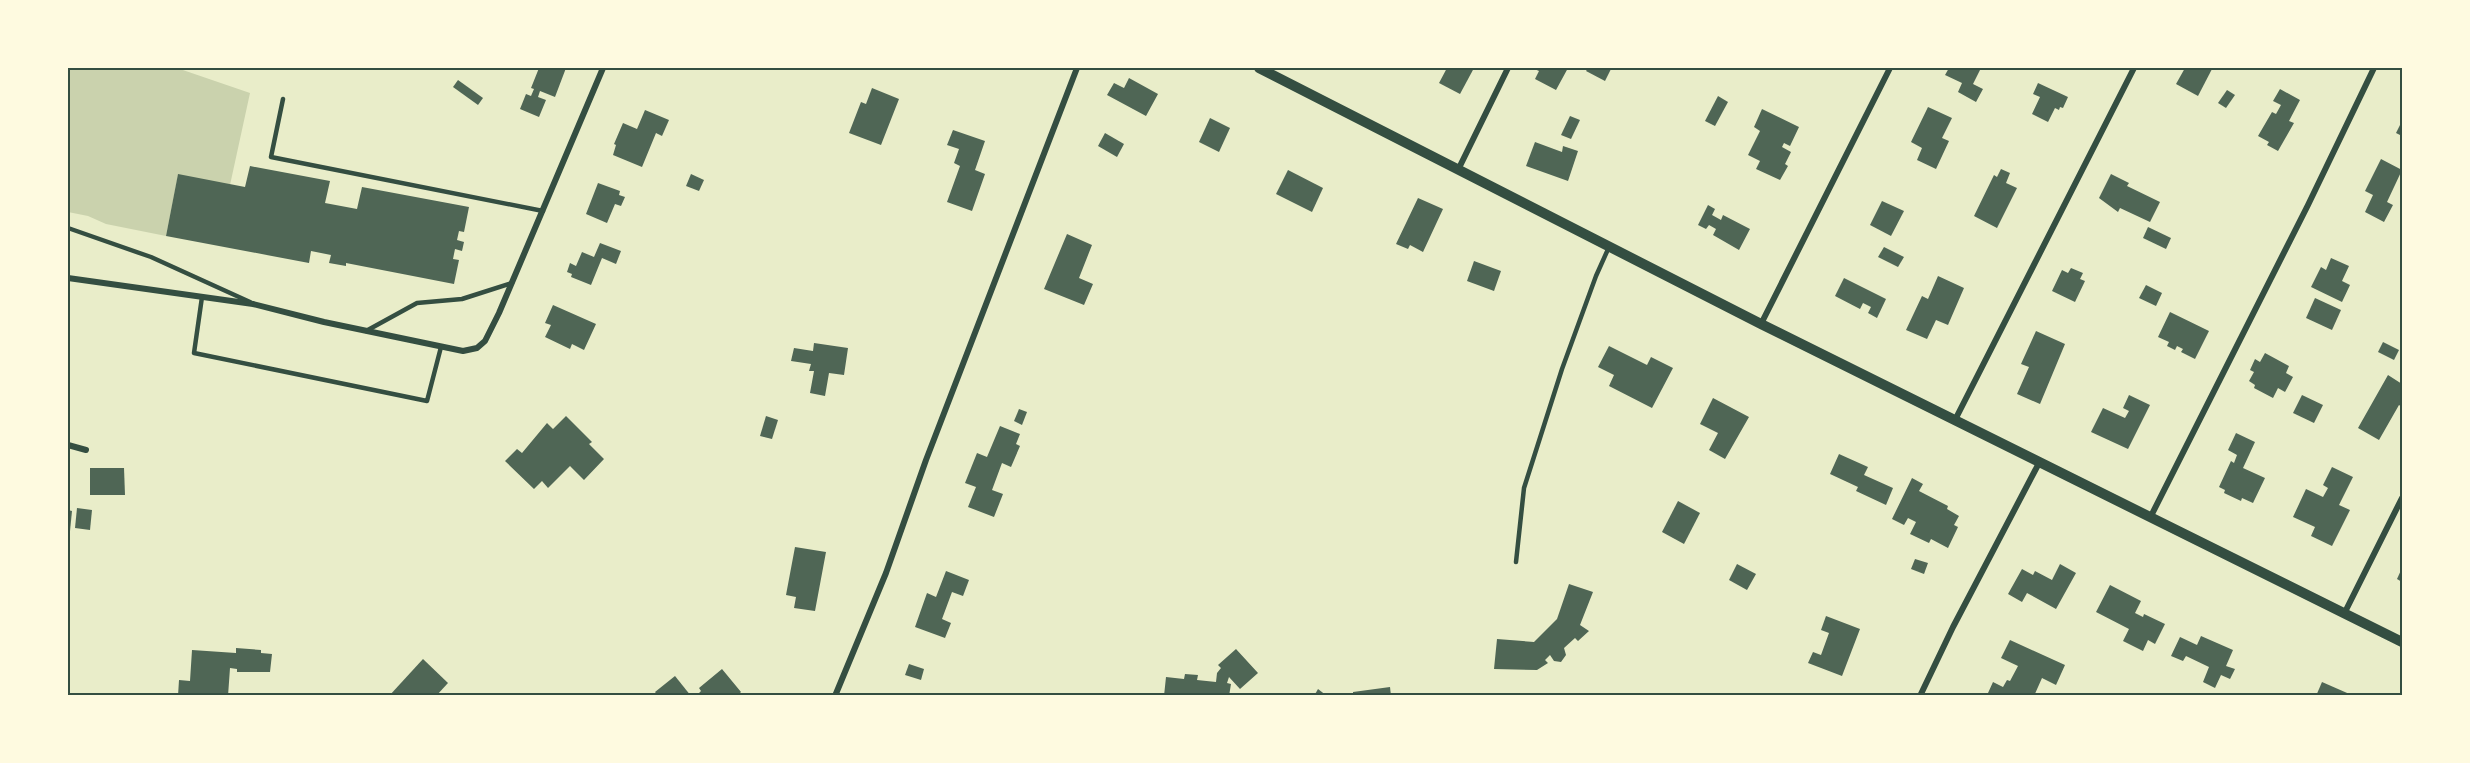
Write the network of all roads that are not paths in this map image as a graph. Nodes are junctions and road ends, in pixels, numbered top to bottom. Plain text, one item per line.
1 (603, 68) edge
2 (1077, 68) edge
3 (1259, 68) edge
4 (1508, 68) edge
5 (1890, 68) edge
6 (2133, 68) edge
7 (2374, 68) edge
8 (283, 99) dead end
9 (1458, 170) junction
10 (543, 211) junction
11 (68, 228) edge
12 (1609, 247) junction
13 (68, 278) edge
14 (512, 283) junction
15 (202, 297) junction
16 (253, 304) junction
17 (1761, 324) junction
18 (365, 331) junction
19 (441, 347) junction
20 (1954, 420) junction
21 (68, 445) edge
22 (86, 450) dead end
23 (2039, 463) junction
24 (2403, 498) edge
25 (2150, 519) junction
26 (1516, 562) dead end
27 (2344, 614) junction
28 (2403, 642) edge
29 (835, 696) edge
30 (1920, 696) edge

1 - 10 street
2 - 29 street
3 - 9 street
4 - 9 street
5 - 17 street
6 - 20 street
7 - 25 street
8 - 10 lane
9 - 12 street
10 - 14 street
11 - 16 lane
12 - 17 street
12 - 26 lane
13 - 15 street
14 - 18 lane
14 - 19 street
15 - 16 street
15 - 19 lane
16 - 18 street
17 - 20 street
18 - 19 street
20 - 23 street
21 - 22 street
23 - 25 street
23 - 30 street
24 - 27 street
25 - 27 street
27 - 28 street

